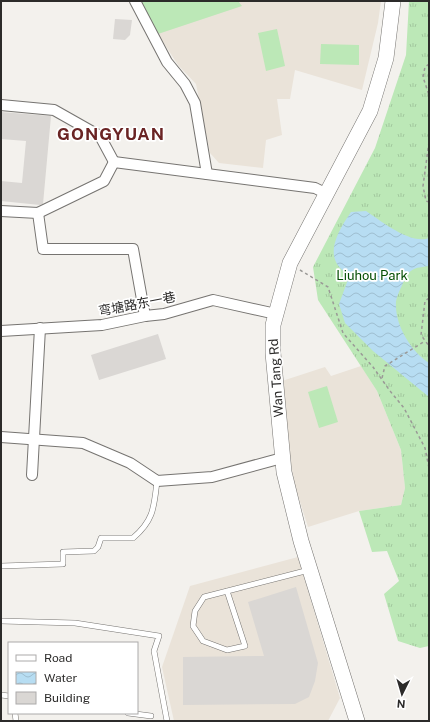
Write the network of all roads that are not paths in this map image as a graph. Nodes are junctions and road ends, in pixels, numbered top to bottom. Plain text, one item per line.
1 (135, 1) edge
2 (393, 1) edge
3 (1, 105) edge
4 (114, 162) junction
5 (207, 174) junction
6 (327, 194) junction
7 (1, 211) edge
8 (38, 213) junction
9 (276, 314) junction
10 (145, 316) junction
11 (40, 328) junction
12 (1, 332) edge
13 (1, 437) edge
14 (34, 440) junction
15 (282, 458) junction
16 (32, 474) dead end
17 (157, 481) junction
18 (1, 566) edge
19 (310, 570) junction
20 (226, 591) junction
21 (1, 621) edge
22 (135, 714) edge
23 (150, 716) dead end
24 (167, 721) edge
25 (357, 721) edge

1 - 5 street
2 - 6 street, Wan Tang Rd
3 - 4 street
4 - 5 street
4 - 8 street
5 - 6 street
6 - 9 street, Wan Tang Rd
7 - 8 street
8 - 10 street
9 - 10 street, 弯塘路东一巷
9 - 15 street, Wan Tang Rd
10 - 11 street, 弯塘路东一巷
11 - 12 street, 弯塘路东一巷
11 - 14 street
13 - 14 street
14 - 16 street
14 - 17 street
15 - 17 street
15 - 19 street, Wan Tang Rd
17 - 18 lane
19 - 20 lane
19 - 25 street, Wan Tang Rd
20 - 20 lane
21 - 24 lane
22 - 23 lane

